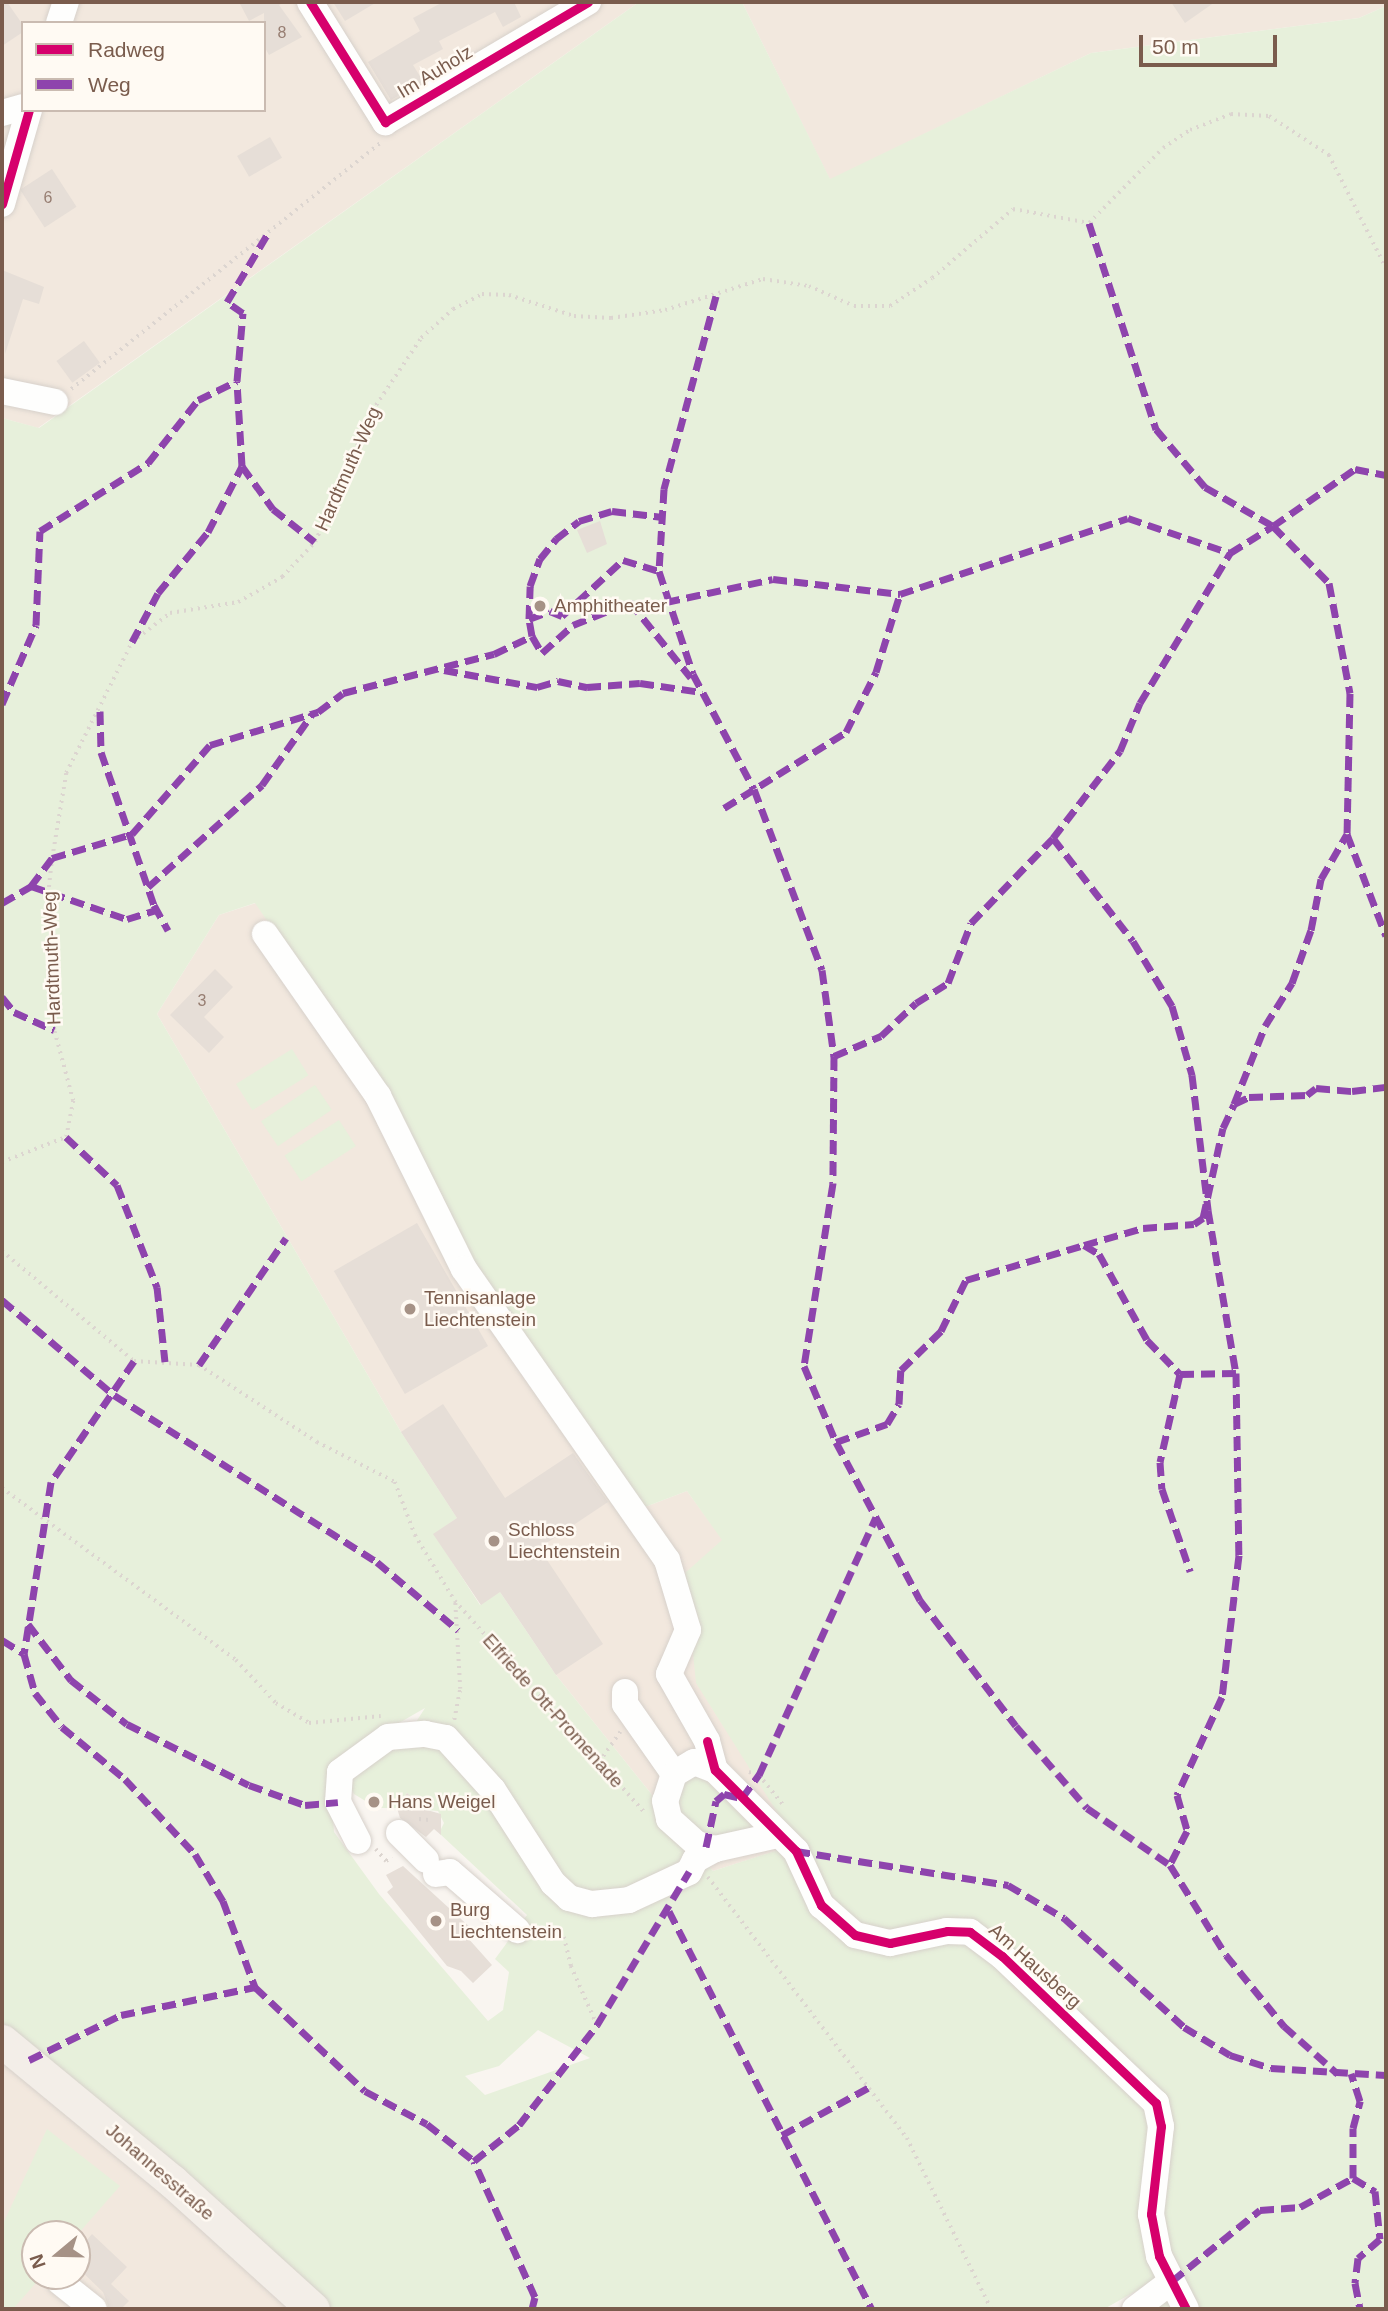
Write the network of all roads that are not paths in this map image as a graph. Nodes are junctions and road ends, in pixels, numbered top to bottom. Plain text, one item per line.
1 (66, 2) edge
2 (310, 2) edge
3 (588, 2) edge
4 (60, 21) edge
5 (21, 108) edge
6 (28, 112) edge
7 (2, 113) edge
8 (2, 204) edge
9 (2, 391) edge
10 (55, 402) road end
11 (265, 934) dead end
12 (625, 1692) dead end
13 (715, 1770) junction
14 (674, 1774) junction
15 (407, 1824) road end
16 (778, 1835) junction
17 (358, 1841) dead end
18 (700, 1860) junction
19 (517, 1930) dead end
20 (2, 2041) edge
21 (1172, 2281) junction
22 (70, 2290) edge
23 (94, 2309) edge
24 (313, 2309) edge
25 (1135, 2309) edge
26 (1186, 2309) edge

1 - 4 street
2 - 3 street, Im Auholz
5 - 7 street
6 - 8 street
9 - 10 street
11 - 13 street, Am Hausberg
12 - 14 street
13 - 14 street
13 - 16 street, Am Hausberg
14 - 18 street
15 - 19 street
16 - 18 street
16 - 21 street, Am Hausberg
17 - 18 street
20 - 24 main road, Johannesstraße
21 - 25 street
21 - 26 street, Am Hausberg
22 - 23 street

